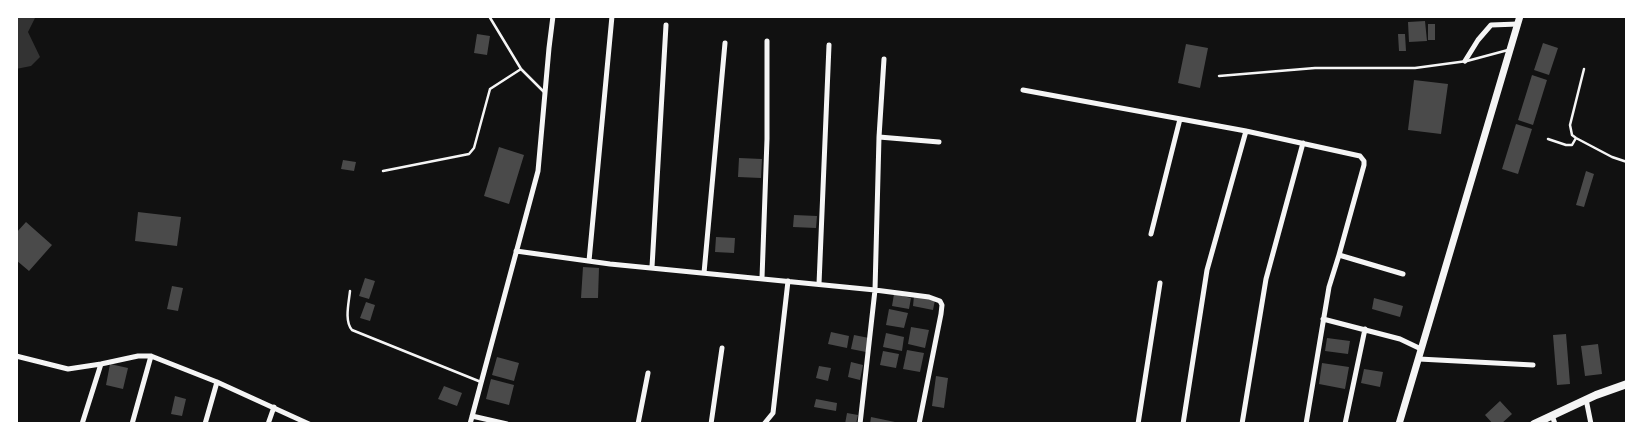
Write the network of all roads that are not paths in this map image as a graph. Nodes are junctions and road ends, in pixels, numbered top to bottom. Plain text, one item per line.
1 (489, 16) edge
2 (553, 16) edge
3 (612, 16) edge
4 (1520, 16) edge
5 (1518, 24) junction
6 (666, 25) dead end
7 (767, 41) dead end
8 (725, 43) dead end
9 (829, 45) dead end
10 (1510, 49) junction
11 (884, 59) dead end
12 (1464, 61) junction
13 (521, 69) junction
14 (1584, 70) dead end
15 (1219, 76) dead end
16 (1023, 90) dead end
17 (545, 93) junction
18 (1180, 118) junction
19 (1246, 130) junction
20 (879, 137) junction
21 (1576, 138) junction
22 (1548, 139) dead end
23 (939, 142) dead end
24 (1303, 143) junction
25 (1627, 162) edge
26 (383, 171) dead end
27 (1151, 234) dead end
28 (516, 251) junction
29 (1339, 254) junction
30 (589, 261) junction
31 (652, 267) junction
32 (704, 273) junction
33 (1403, 274) dead end
34 (762, 278) junction
35 (788, 281) junction
36 (1160, 282) dead end
37 (819, 284) junction
38 (875, 290) junction
39 (350, 291) dead end
40 (1323, 319) junction
41 (1365, 329) junction
42 (722, 348) dead end
43 (1421, 350) junction
44 (16, 356) edge
45 (151, 356) junction
46 (1419, 359) junction
47 (101, 364) junction
48 (1534, 365) dead end
49 (648, 373) dead end
50 (217, 382) junction
51 (481, 382) junction
52 (1627, 384) edge
53 (1586, 399) junction
54 (274, 407) junction
55 (1552, 415) junction
56 (472, 416) junction
57 (82, 424) edge
58 (132, 424) edge
59 (205, 424) edge
60 (268, 424) edge
61 (309, 424) edge
62 (470, 424) edge
63 (507, 424) edge
64 (638, 424) edge
65 (711, 424) edge
66 (764, 424) edge
67 (860, 424) edge
68 (919, 424) edge
69 (1138, 424) edge
70 (1183, 424) edge
71 (1242, 424) edge
72 (1306, 424) edge
73 (1346, 424) edge
74 (1399, 424) edge
75 (1534, 424) edge
76 (1555, 424) edge
77 (1591, 424) edge

1 - 13 lane
2 - 17 street
3 - 30 street
4 - 5 street
5 - 10 street
5 - 12 street
6 - 31 street
7 - 34 street
8 - 32 street
9 - 37 street
10 - 12 lane
10 - 43 street
11 - 20 street
12 - 15 lane
13 - 17 lane
13 - 26 lane
14 - 21 lane
16 - 18 street
17 - 28 street
18 - 19 street
18 - 27 street
19 - 24 street
19 - 70 street
20 - 23 street
20 - 38 street
21 - 22 lane
21 - 25 lane
24 - 29 street
24 - 71 street
28 - 30 street
28 - 51 street
29 - 33 street
29 - 40 street
30 - 31 street
31 - 32 street
32 - 34 street
34 - 35 street
35 - 37 street
35 - 66 street
36 - 69 street
37 - 38 street
38 - 67 street
38 - 68 street
39 - 51 lane
40 - 41 street
40 - 72 street
41 - 43 street
41 - 73 street
42 - 65 street
43 - 46 street
44 - 47 street
45 - 47 street
45 - 50 street
45 - 58 street
46 - 48 street
46 - 74 street
47 - 57 street
49 - 64 street
50 - 54 street
50 - 59 street
51 - 56 street
52 - 53 main road
53 - 55 main road
53 - 77 street
54 - 60 street
54 - 61 street
55 - 75 main road
55 - 76 street
56 - 62 street
56 - 63 street

